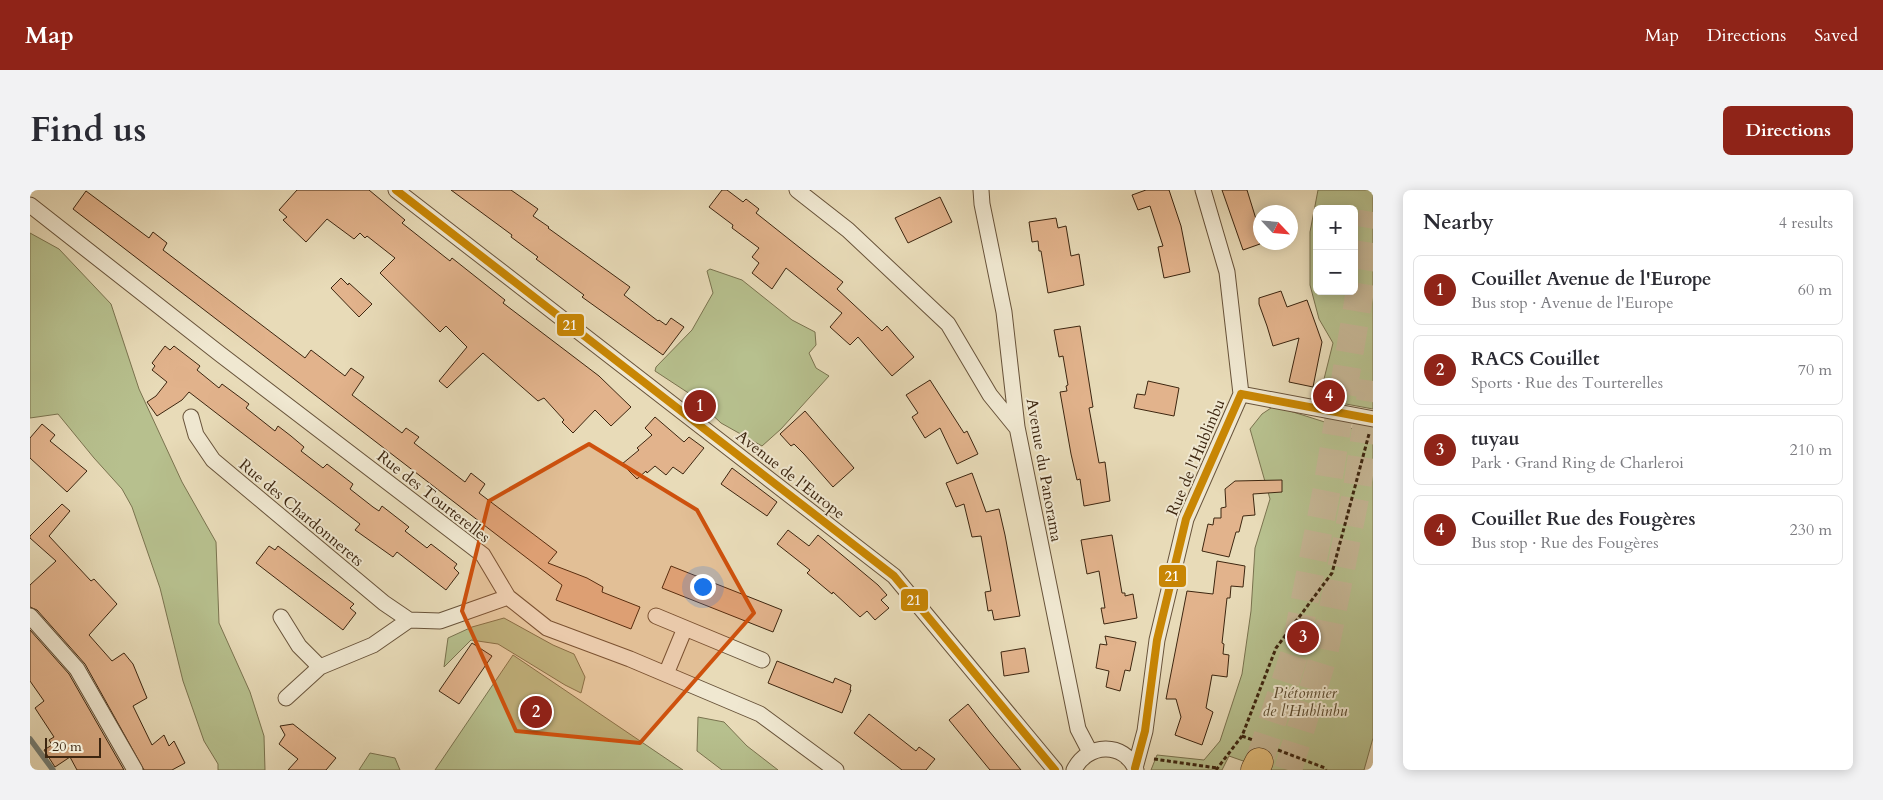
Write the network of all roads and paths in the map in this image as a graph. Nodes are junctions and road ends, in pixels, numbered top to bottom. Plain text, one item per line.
1 (396, 190) edge
2 (797, 190) edge
3 (981, 190) edge
4 (1203, 190) edge
5 (30, 205) edge
6 (1241, 394) junction
7 (191, 417) dead end
8 (1373, 420) edge
9 (1017, 427) junction
10 (508, 597) junction
11 (30, 616) edge
12 (656, 616) dead end
13 (281, 617) dead end
14 (408, 620) junction
15 (685, 628) junction
16 (762, 660) dead end
17 (320, 667) junction
18 (666, 674) junction
19 (286, 698) dead end
20 (1242, 736) junction
21 (1090, 752) junction
22 (1261, 755) edge
23 (1136, 765) edge
24 (1217, 769) edge
25 (135, 770) edge
26 (836, 770) edge
27 (1055, 770) edge
28 (1074, 770) edge
29 (1326, 770) edge

1 - 27 street, Avenue de l'Europe
2 - 9 street
3 - 9 street, Avenue du Panorama
4 - 6 street, Rue de l'Hublinbu
5 - 10 street, Rue des Tourterelles
6 - 8 street
6 - 23 street, Rue de l'Hublinbu
7 - 14 street, Rue des Chardonnerets
8 - 20 path
9 - 21 street, Avenue du Panorama
10 - 14 street
10 - 18 street, Rue des Tourterelles
11 - 25 street
12 - 15 street
13 - 17 street
14 - 17 street
15 - 16 street
15 - 18 street
17 - 19 street
18 - 26 street, Rue des Tourterelles
20 - 22 path
20 - 24 path
21 - 23 street
21 - 28 street
22 - 29 path
23 - 24 path

